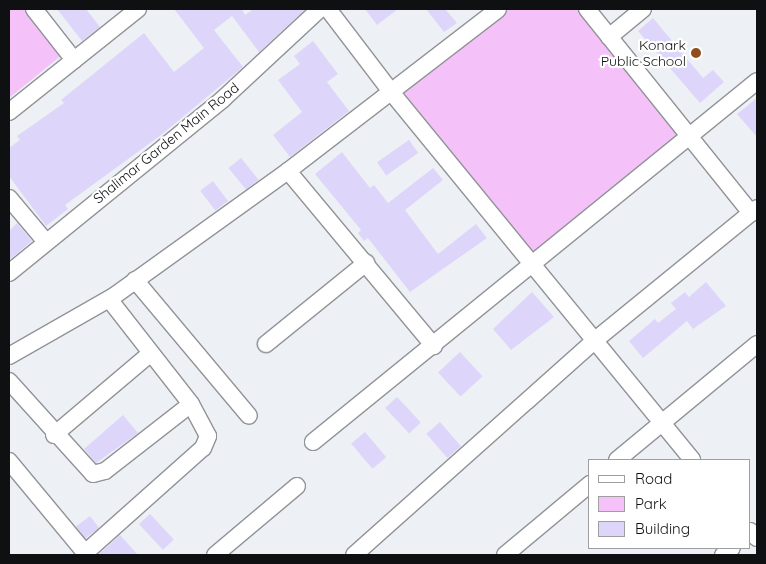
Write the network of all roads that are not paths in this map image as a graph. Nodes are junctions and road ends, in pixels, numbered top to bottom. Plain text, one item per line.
1 (34, 9) edge
2 (138, 9) edge
3 (320, 9) edge
4 (328, 9) edge
5 (498, 9) edge
6 (586, 9) edge
7 (643, 9) edge
8 (609, 37) junction
9 (74, 60) junction
10 (757, 81) edge
11 (392, 93) junction
12 (9, 112) edge
13 (689, 137) junction
14 (288, 171) junction
15 (9, 198) edge
16 (754, 211) edge
17 (46, 242) junction
18 (366, 263) junction
19 (532, 266) junction
20 (9, 273) edge
21 (135, 280) junction
22 (109, 299) junction
23 (594, 341) junction
24 (266, 344) dead end
25 (757, 344) edge
26 (434, 346) junction
27 (150, 354) junction
28 (9, 356) edge
29 (9, 381) edge
30 (191, 404) junction
31 (249, 416) dead end
32 (661, 423) junction
33 (54, 435) junction
34 (313, 442) dead end
35 (618, 459) edge
36 (691, 459) edge
37 (9, 461) edge
38 (297, 486) dead end
39 (588, 486) edge
40 (86, 554) edge
41 (215, 555) edge
42 (354, 555) edge
43 (505, 555) edge

1 - 9 street
2 - 9 street
3 - 17 street, Shalimar Garden Main Road
4 - 11 street
5 - 11 street
6 - 8 street
7 - 8 street
8 - 13 street
9 - 12 street
10 - 13 street
11 - 14 street
11 - 19 street
13 - 16 street
13 - 19 street
14 - 18 street
14 - 21 street
15 - 17 street
16 - 23 street
17 - 20 street, Shalimar Garden Main Road
18 - 24 street
18 - 26 street
19 - 23 street
19 - 26 street
21 - 22 street
21 - 31 street
22 - 27 street
22 - 28 street
23 - 32 street
23 - 42 street
25 - 32 street
26 - 34 street
27 - 30 street
27 - 33 street
29 - 33 street
30 - 33 street
30 - 40 street
32 - 35 street
32 - 36 street
37 - 40 street
38 - 41 street
39 - 43 street

